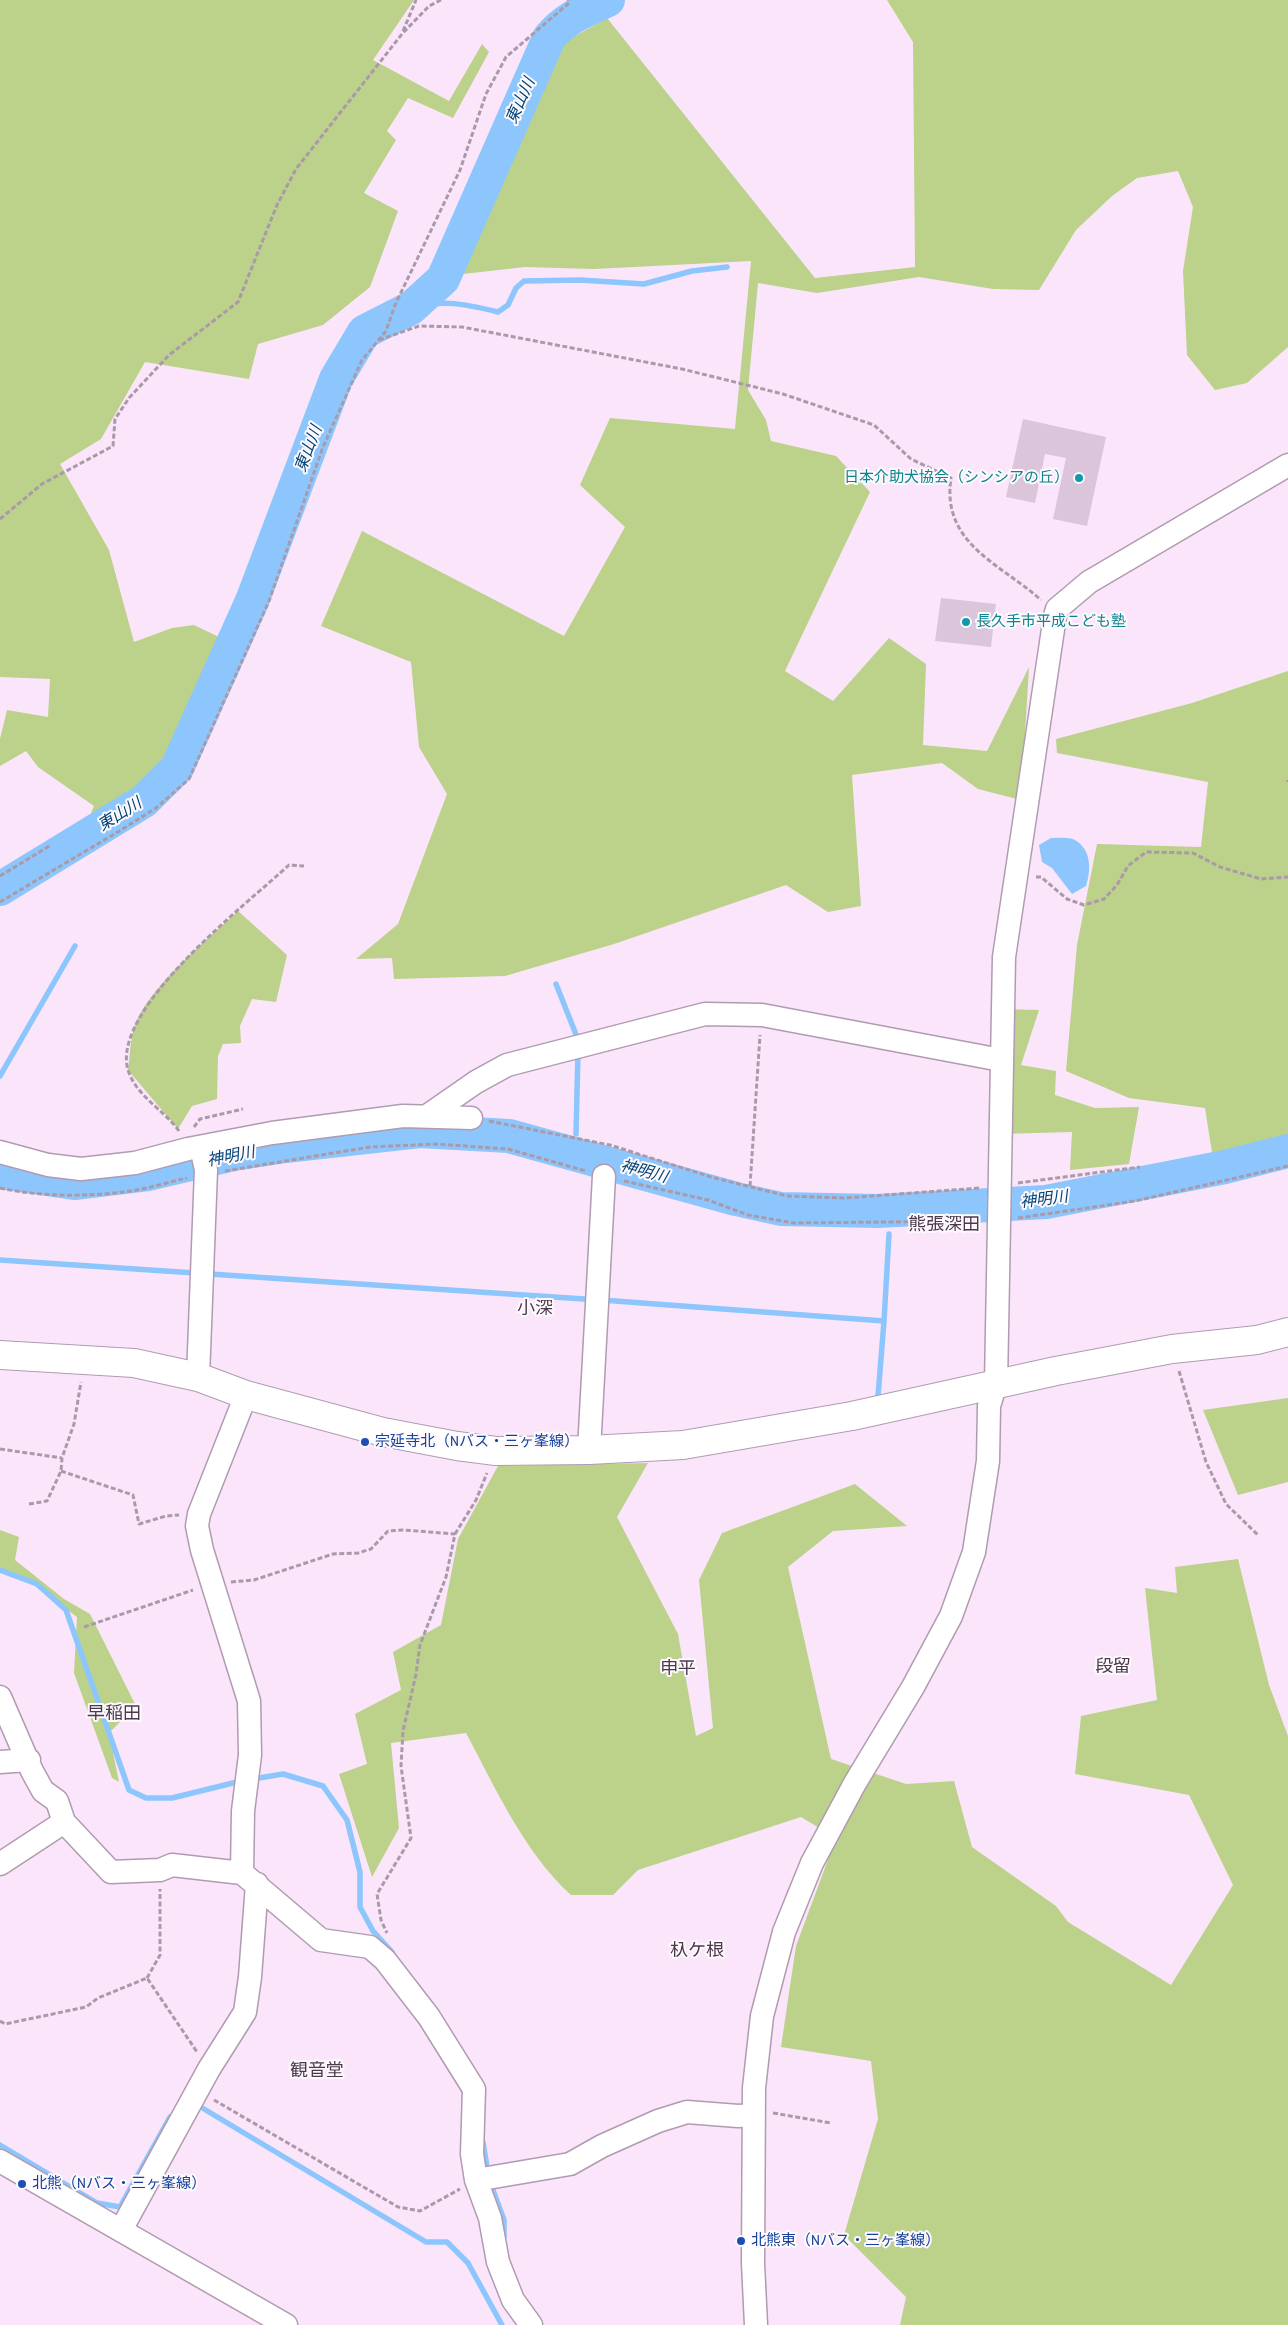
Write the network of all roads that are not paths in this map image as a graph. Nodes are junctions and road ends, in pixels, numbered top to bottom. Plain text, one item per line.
1 (1288, 465) edge
2 (1001, 1060) junction
3 (427, 1116) junction
4 (471, 1118) road end
5 (0, 1152) edge
6 (201, 1158) junction
7 (604, 1176) road end
8 (1288, 1332) edge
9 (0, 1355) edge
10 (198, 1377) junction
11 (996, 1383) junction
12 (246, 1394) junction
13 (588, 1450) junction
14 (0, 1698) edge
15 (29, 1760) junction
16 (0, 1762) edge
17 (64, 1822) junction
18 (0, 1864) edge
19 (249, 1878) junction
20 (753, 2116) junction
21 (0, 2161) edge
22 (476, 2180) junction
23 (121, 2230) junction
24 (286, 2325) edge
25 (531, 2325) edge
26 (756, 2325) edge

1 - 2 street
2 - 3 street
2 - 11 street
3 - 4 street
3 - 6 street
5 - 6 street
6 - 10 street
7 - 13 street
8 - 11 street
9 - 10 street
10 - 12 street
11 - 13 street
11 - 20 street
12 - 13 street
12 - 19 street
14 - 15 street
15 - 16 street
15 - 17 street
17 - 18 street
17 - 19 street
19 - 22 street
19 - 23 street
20 - 22 street
20 - 26 street
21 - 23 street
22 - 25 street
23 - 24 street

